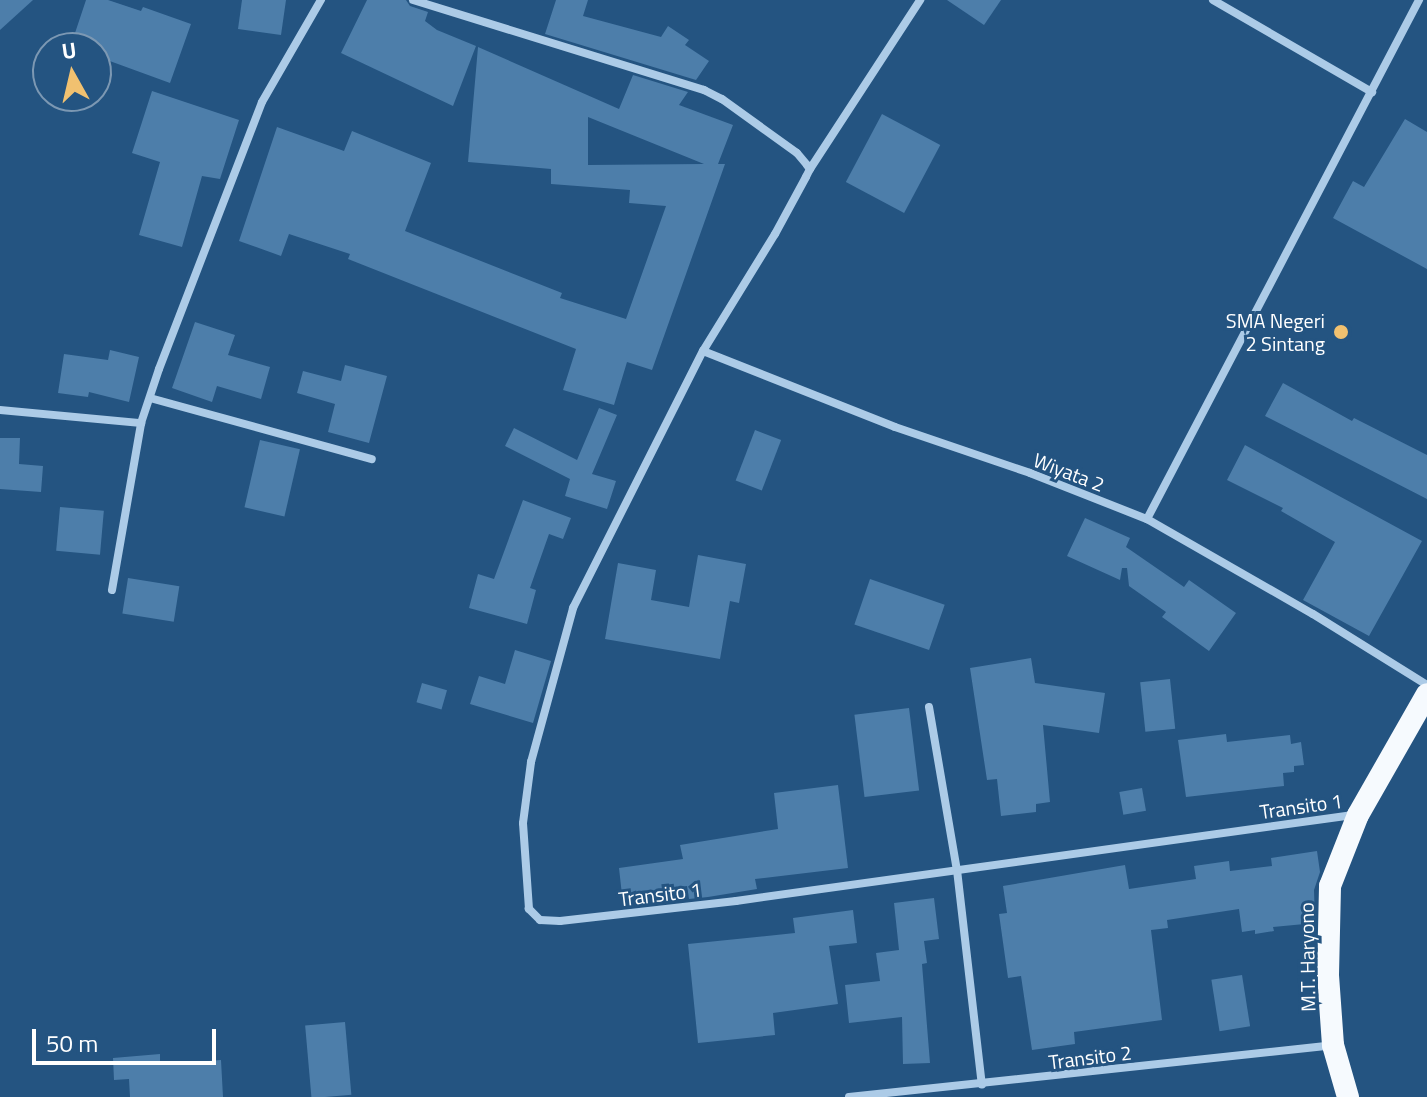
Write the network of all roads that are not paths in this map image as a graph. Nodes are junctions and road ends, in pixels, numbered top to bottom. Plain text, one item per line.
1 (321, 0) edge
2 (413, 0) edge
3 (920, 0) edge
4 (1213, 0) edge
5 (1419, 0) edge
6 (1372, 92) junction
7 (810, 169) junction
8 (703, 351) junction
9 (150, 398) junction
10 (0, 410) edge
11 (141, 423) junction
12 (372, 459) dead end
13 (1147, 519) junction
14 (112, 590) dead end
15 (1427, 685) edge
16 (1427, 694) edge
17 (929, 707) dead end
18 (1358, 815) junction
19 (957, 870) junction
20 (1333, 1045) junction
21 (982, 1085) junction
22 (849, 1097) edge
23 (1348, 1097) edge

1 - 9 street
2 - 7 street
3 - 7 street
4 - 6 street
5 - 6 street
6 - 13 street
7 - 8 street
8 - 13 street, Wiyata 2
8 - 19 street, Transito 1
9 - 11 street
9 - 12 street
10 - 11 street
11 - 14 street
13 - 15 street, Wiyata 2
16 - 18 highway, M.T. Haryono
17 - 19 street
18 - 19 street, Transito 1
18 - 20 highway, M.T. Haryono
19 - 21 street
20 - 21 street, Transito 2
20 - 23 highway, M.T. Haryono
21 - 22 street, Transito 2

